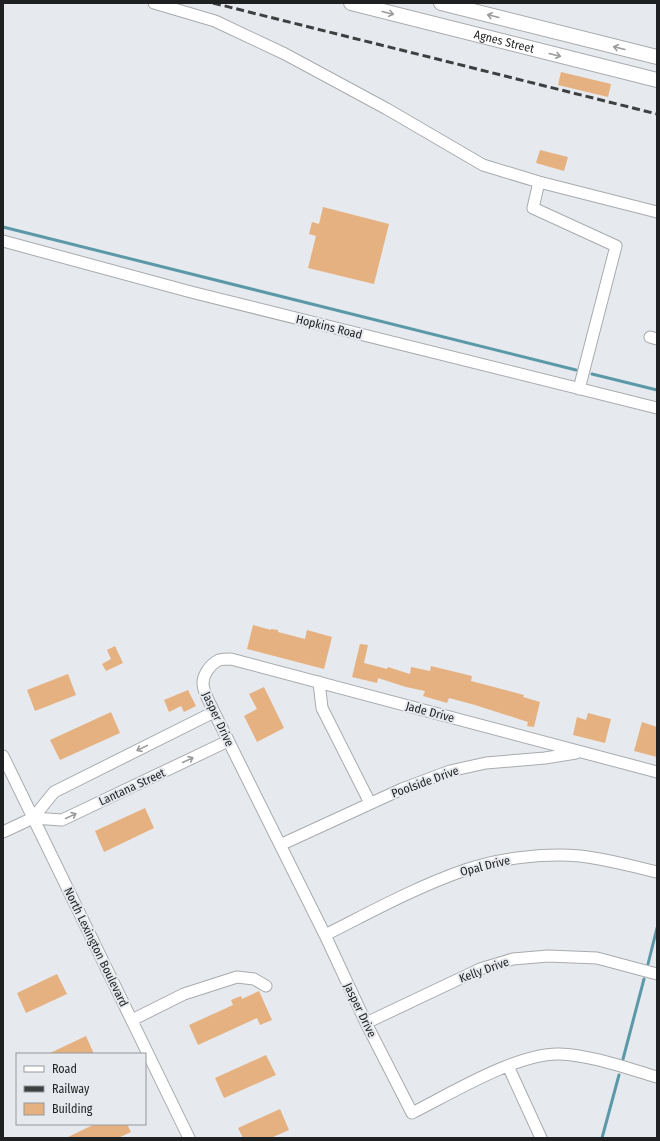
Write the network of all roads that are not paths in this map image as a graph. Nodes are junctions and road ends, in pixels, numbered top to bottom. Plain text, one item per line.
1 (154, 3) edge
2 (350, 3) edge
3 (441, 3) edge
4 (657, 57) edge
5 (657, 80) edge
6 (539, 182) junction
7 (657, 212) edge
8 (3, 241) edge
9 (579, 389) junction
10 (657, 408) edge
11 (207, 671) joint
12 (319, 682) junction
13 (214, 712) junction
14 (228, 741) junction
15 (581, 752) junction
16 (3, 756) edge
17 (657, 772) edge
18 (370, 803) junction
19 (33, 818) junction
20 (3, 832) edge
21 (280, 845) junction
22 (657, 872) edge
23 (325, 936) junction
24 (657, 974) edge
25 (266, 986) dead end
26 (132, 1020) junction
27 (366, 1023) junction
28 (508, 1066) junction
29 (657, 1077) edge
30 (189, 1138) edge
31 (541, 1138) edge

1 - 6 street
2 -> 5 main road, Agnes Street
4 -> 3 main road, Agnes Street
6 - 7 street
6 - 9 street
8 - 9 street, Hopkins Road
9 - 10 street, Hopkins Road
11 - 12 street, Jade Drive
11 - 13 street, Jasper Drive
12 - 15 street, Jade Drive
12 - 18 street
13 - 14 street, Jasper Drive
13 -> 19 street, Lantana Street
19 -> 14 street, Lantana Street
14 - 21 street, Jasper Drive
15 - 17 street, Jade Drive
15 - 18 street, Poolside Drive
16 - 19 street, North Lexington Boulevard
18 - 21 street, Poolside Drive
19 - 20 street, Lantana Street
19 - 26 street, North Lexington Boulevard
21 - 23 street, Jasper Drive
22 - 23 street, Opal Drive
23 - 27 street, Jasper Drive
24 - 27 street, Kelly Drive
25 - 26 street
26 - 30 street, North Lexington Boulevard
27 - 28 street, Jasper Drive
28 - 29 street, Jasper Drive
28 - 31 street

